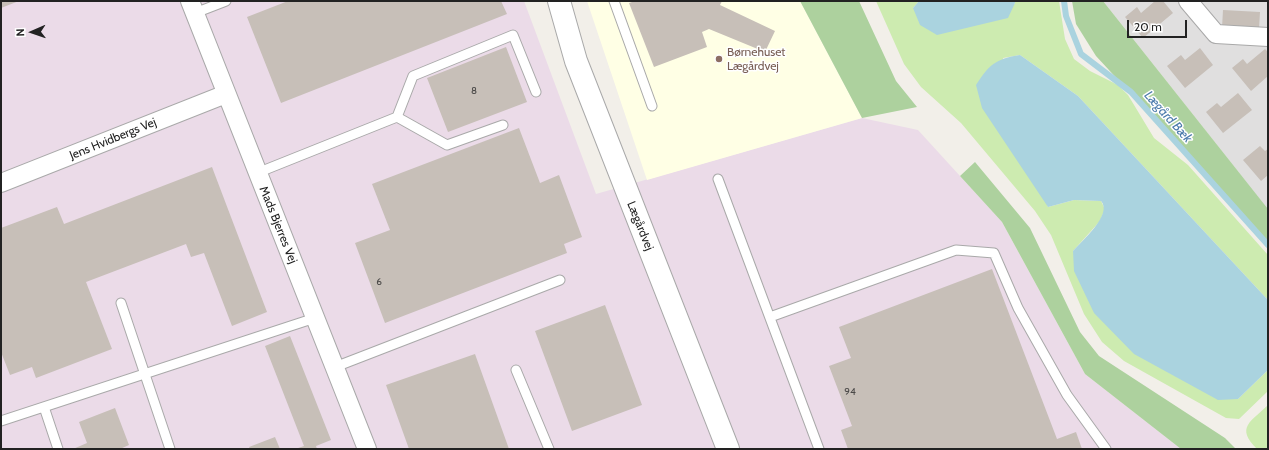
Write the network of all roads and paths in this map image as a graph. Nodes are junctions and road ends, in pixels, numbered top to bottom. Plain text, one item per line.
1 (226, 1) edge
2 (559, 1) edge
3 (614, 1) edge
4 (1188, 1) edge
5 (193, 7) edge
6 (1268, 37) edge
7 (536, 92) dead end
8 (226, 94) junction
9 (652, 106) dead end
10 (397, 117) junction
11 (503, 125) dead end
12 (257, 173) junction
13 (718, 179) dead end
14 (1, 183) edge
15 (560, 280) dead end
16 (121, 303) dead end
17 (315, 318) junction
18 (770, 318) junction
19 (335, 367) junction
20 (516, 370) dead end
21 (145, 374) junction
22 (44, 407) junction
23 (1, 421) edge
24 (58, 449) edge
25 (170, 449) edge
26 (367, 449) edge
27 (549, 449) edge
28 (728, 449) edge
29 (819, 449) edge
30 (1106, 449) edge

1 - 5 lane
2 - 28 street, Lægårdvej
3 - 9 lane
4 - 6 street
5 - 8 street, Mads Bjerres Vej
7 - 10 lane
8 - 12 street, Mads Bjerres Vej
8 - 14 street, Jens Hvidbergs Vej
10 - 11 lane
10 - 12 lane
12 - 17 street, Mads Bjerres Vej
13 - 18 lane
15 - 19 lane
16 - 21 lane
17 - 19 street, Mads Bjerres Vej
17 - 21 lane
18 - 29 lane
18 - 30 lane
19 - 26 street, Mads Bjerres Vej
20 - 27 lane
21 - 22 lane
21 - 25 lane
22 - 23 lane
22 - 24 lane

